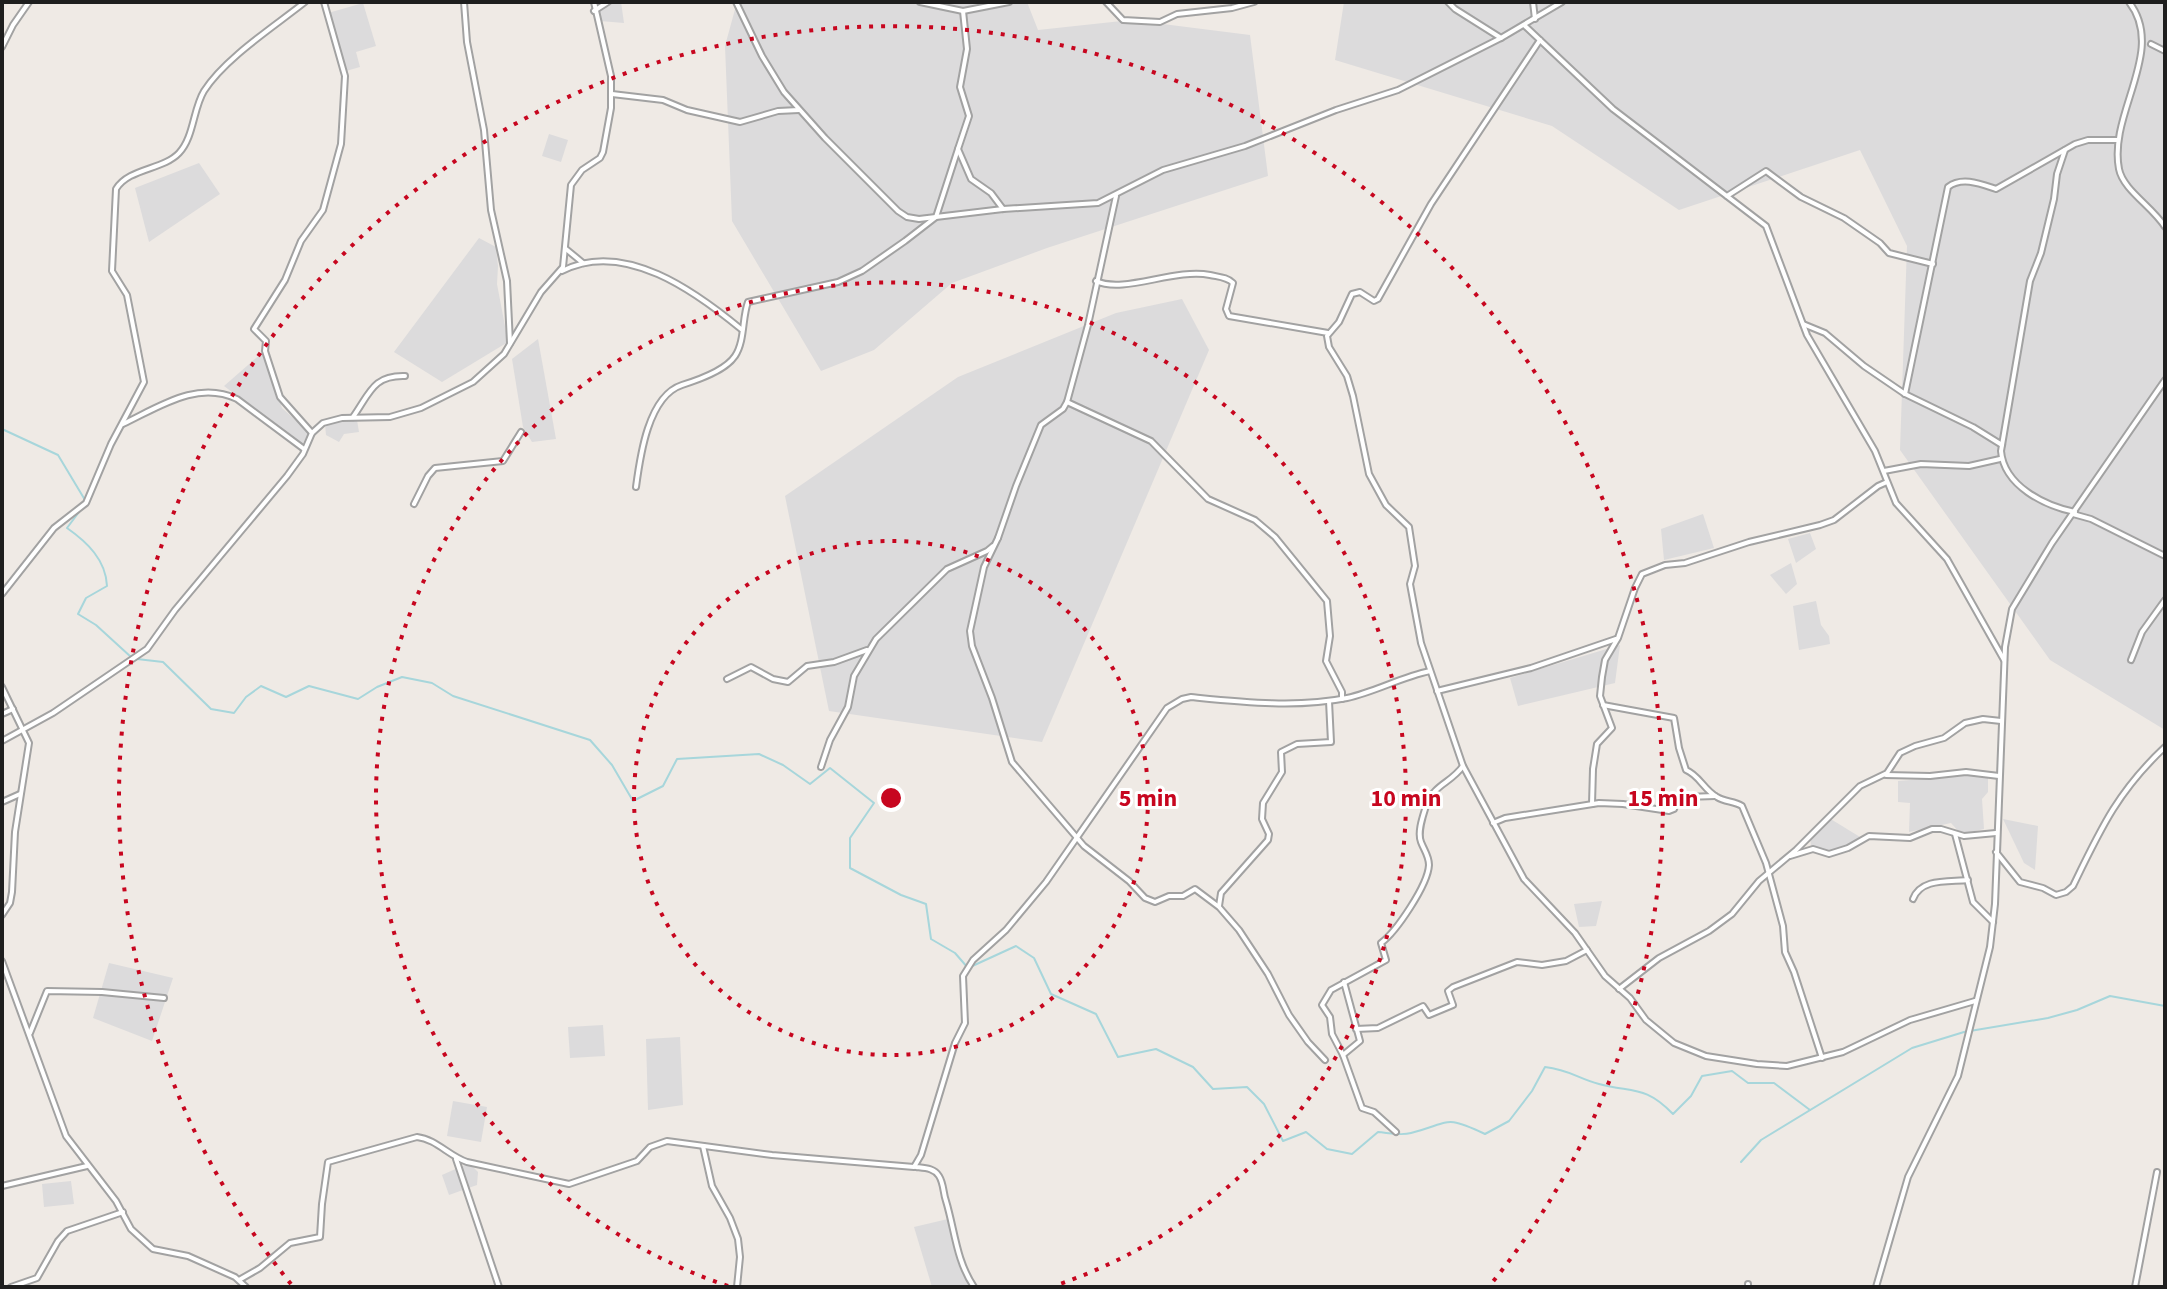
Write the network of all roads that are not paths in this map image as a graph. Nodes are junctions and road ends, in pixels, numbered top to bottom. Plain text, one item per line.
1 (29, 2) edge
2 (305, 2) edge
3 (324, 2) edge
4 (333, 2) edge
5 (464, 2) edge
6 (594, 2) edge
7 (608, 2) edge
8 (736, 2) edge
9 (920, 2) edge
10 (948, 2) edge
11 (1009, 2) edge
12 (1106, 2) edge
13 (1254, 2) edge
14 (1448, 2) edge
15 (1533, 2) edge
16 (1562, 2) edge
17 (2129, 2) edge
18 (948, 9) junction
19 (594, 11) junction
20 (963, 11) junction
21 (327, 13) junction
22 (1535, 19) junction
23 (2148, 24) dead end
24 (1524, 25) junction
25 (2150, 31) dead end
26 (1501, 38) junction
27 (1540, 40) junction
28 (2151, 44) junction
29 (2, 47) edge
30 (2165, 51) edge
31 (2151, 55) dead end
32 (612, 94) junction
33 (2135, 103) dead end
34 (799, 110) junction
35 (2118, 140) junction
36 (958, 149) junction
37 (2065, 150) junction
38 (1116, 196) junction
39 (1727, 196) junction
40 (1003, 209) junction
41 (936, 217) junction
42 (2165, 227) edge
43 (565, 248) junction
44 (583, 263) junction
45 (1933, 264) junction
46 (560, 272) junction
47 (1096, 281) junction
48 (1802, 324) junction
49 (742, 330) junction
50 (1328, 333) junction
51 (510, 345) junction
52 (405, 376) dead end
53 (2165, 380) edge
54 (1905, 394) junction
55 (1067, 402) junction
56 (353, 417) junction
57 (121, 425) junction
58 (521, 432) dead end
59 (312, 433) junction
60 (2002, 445) junction
61 (304, 449) junction
62 (2001, 459) junction
63 (1884, 471) junction
64 (1887, 482) junction
65 (636, 487) dead end
66 (414, 504) dead end
67 (2074, 513) junction
68 (998, 538) junction
69 (2165, 556) edge
70 (2, 594) edge
71 (2165, 600) edge
72 (1618, 638) junction
73 (869, 649) junction
74 (2131, 660) dead end
75 (2005, 662) junction
76 (1430, 671) junction
77 (727, 679) dead end
78 (2, 687) edge
79 (1437, 691) junction
80 (1342, 699) junction
81 (1329, 701) junction
82 (1603, 705) junction
83 (13, 709) junction
84 (2, 714) edge
85 (2001, 721) junction
86 (24, 730) junction
87 (2, 741) edge
88 (2165, 747) edge
89 (1463, 766) junction
90 (821, 767) dead end
91 (1884, 775) junction
92 (1999, 776) junction
93 (20, 794) junction
94 (1715, 796) junction
95 (2, 802) edge
96 (1592, 804) junction
97 (1493, 823) junction
98 (1996, 833) junction
99 (1955, 834) junction
100 (1077, 836) junction
101 (1995, 851) junction
102 (1789, 856) junction
103 (1769, 873) junction
104 (1968, 880) junction
105 (1913, 899) dead end
106 (1219, 907) junction
107 (2, 915) edge
108 (1993, 922) junction
109 (1587, 950) junction
110 (2, 961) edge
111 (1344, 982) junction
112 (1619, 989) junction
113 (164, 998) dead end
114 (1975, 1001) junction
115 (1356, 1029) junction
116 (30, 1033) junction
117 (1343, 1055) junction
118 (1822, 1058) junction
119 (1325, 1060) dead end
120 (1396, 1132) dead end
121 (703, 1146) junction
122 (456, 1159) junction
123 (87, 1166) junction
124 (914, 1167) junction
125 (2157, 1172) dead end
126 (2, 1186) edge
127 (123, 1212) junction
128 (239, 1280) junction
129 (11, 1287) edge
130 (246, 1287) edge
131 (499, 1287) edge
132 (737, 1287) edge
133 (974, 1287) edge
134 (1876, 1287) edge
135 (2135, 1287) edge

1 - 29 street
2 - 57 street
3 - 21 street
4 - 21 street
5 - 51 street
6 - 19 street
7 - 19 street
8 - 34 street
9 - 18 street
10 - 18 street
11 - 20 street
12 - 13 street
14 - 26 street
15 - 22 street
16 - 22 street
17 - 23 street
18 - 20 street
19 - 32 street
20 - 36 street
21 - 59 street
22 - 24 street
24 - 26 street
24 - 27 street
25 - 28 street
26 - 38 street
27 - 39 street
27 - 50 street
28 - 30 street
28 - 31 street
32 - 34 street
32 - 43 street
33 - 35 street
34 - 41 street
35 - 37 street
35 - 42 street
36 - 40 street
36 - 41 street
37 - 45 street
37 - 60 street
38 - 40 street
38 - 47 street
39 - 45 street
39 - 48 street
40 - 41 street
41 - 49 street
43 - 44 street
43 - 46 street
44 - 46 street
44 - 49 street
45 - 54 street
46 - 51 street
47 - 50 street
47 - 55 street
48 - 54 street
48 - 63 street
49 - 65 street
50 - 76 street
51 - 56 street
52 - 56 street
53 - 67 street
54 - 60 street
55 - 68 street
55 - 80 street
56 - 59 street
57 - 61 street
57 - 70 street
58 - 66 street
59 - 61 street
60 - 62 street
61 - 86 street
62 - 63 street
62 - 67 street
63 - 64 street
64 - 72 street
64 - 75 street
67 - 69 street
67 - 75 street
68 - 73 street
68 - 100 street
71 - 74 street
72 - 79 street
72 - 82 street
73 - 77 street
73 - 90 street
75 - 85 street
76 - 79 street
76 - 80 street
78 - 83 street
79 - 89 street
80 - 81 street
81 - 100 street
81 - 106 street
82 - 94 street
82 - 96 street
83 - 84 street
83 - 86 street
85 - 91 street
85 - 92 street
86 - 87 street
86 - 93 street
88 - 101 street
89 - 97 street
89 - 111 street
91 - 92 street
91 - 102 street
92 - 98 street
93 - 95 street
93 - 107 street
94 - 96 street
94 - 103 street
96 - 97 street
97 - 109 street
98 - 99 street
98 - 101 street
99 - 102 street
99 - 104 street
100 - 106 street
100 - 124 street
101 - 108 street
102 - 103 street
103 - 112 street
103 - 118 street
104 - 105 street
104 - 108 street
106 - 119 street
108 - 114 street
109 - 112 street
109 - 115 street
110 - 116 street
111 - 115 street
111 - 117 street
112 - 118 street
113 - 116 street
114 - 118 street
114 - 134 street
115 - 117 street
116 - 123 street
117 - 120 street
121 - 122 street
121 - 124 street
121 - 132 street
122 - 128 street
122 - 131 street
123 - 126 street
123 - 127 street
124 - 133 street
125 - 135 street
127 - 128 street
127 - 129 street
128 - 130 street

